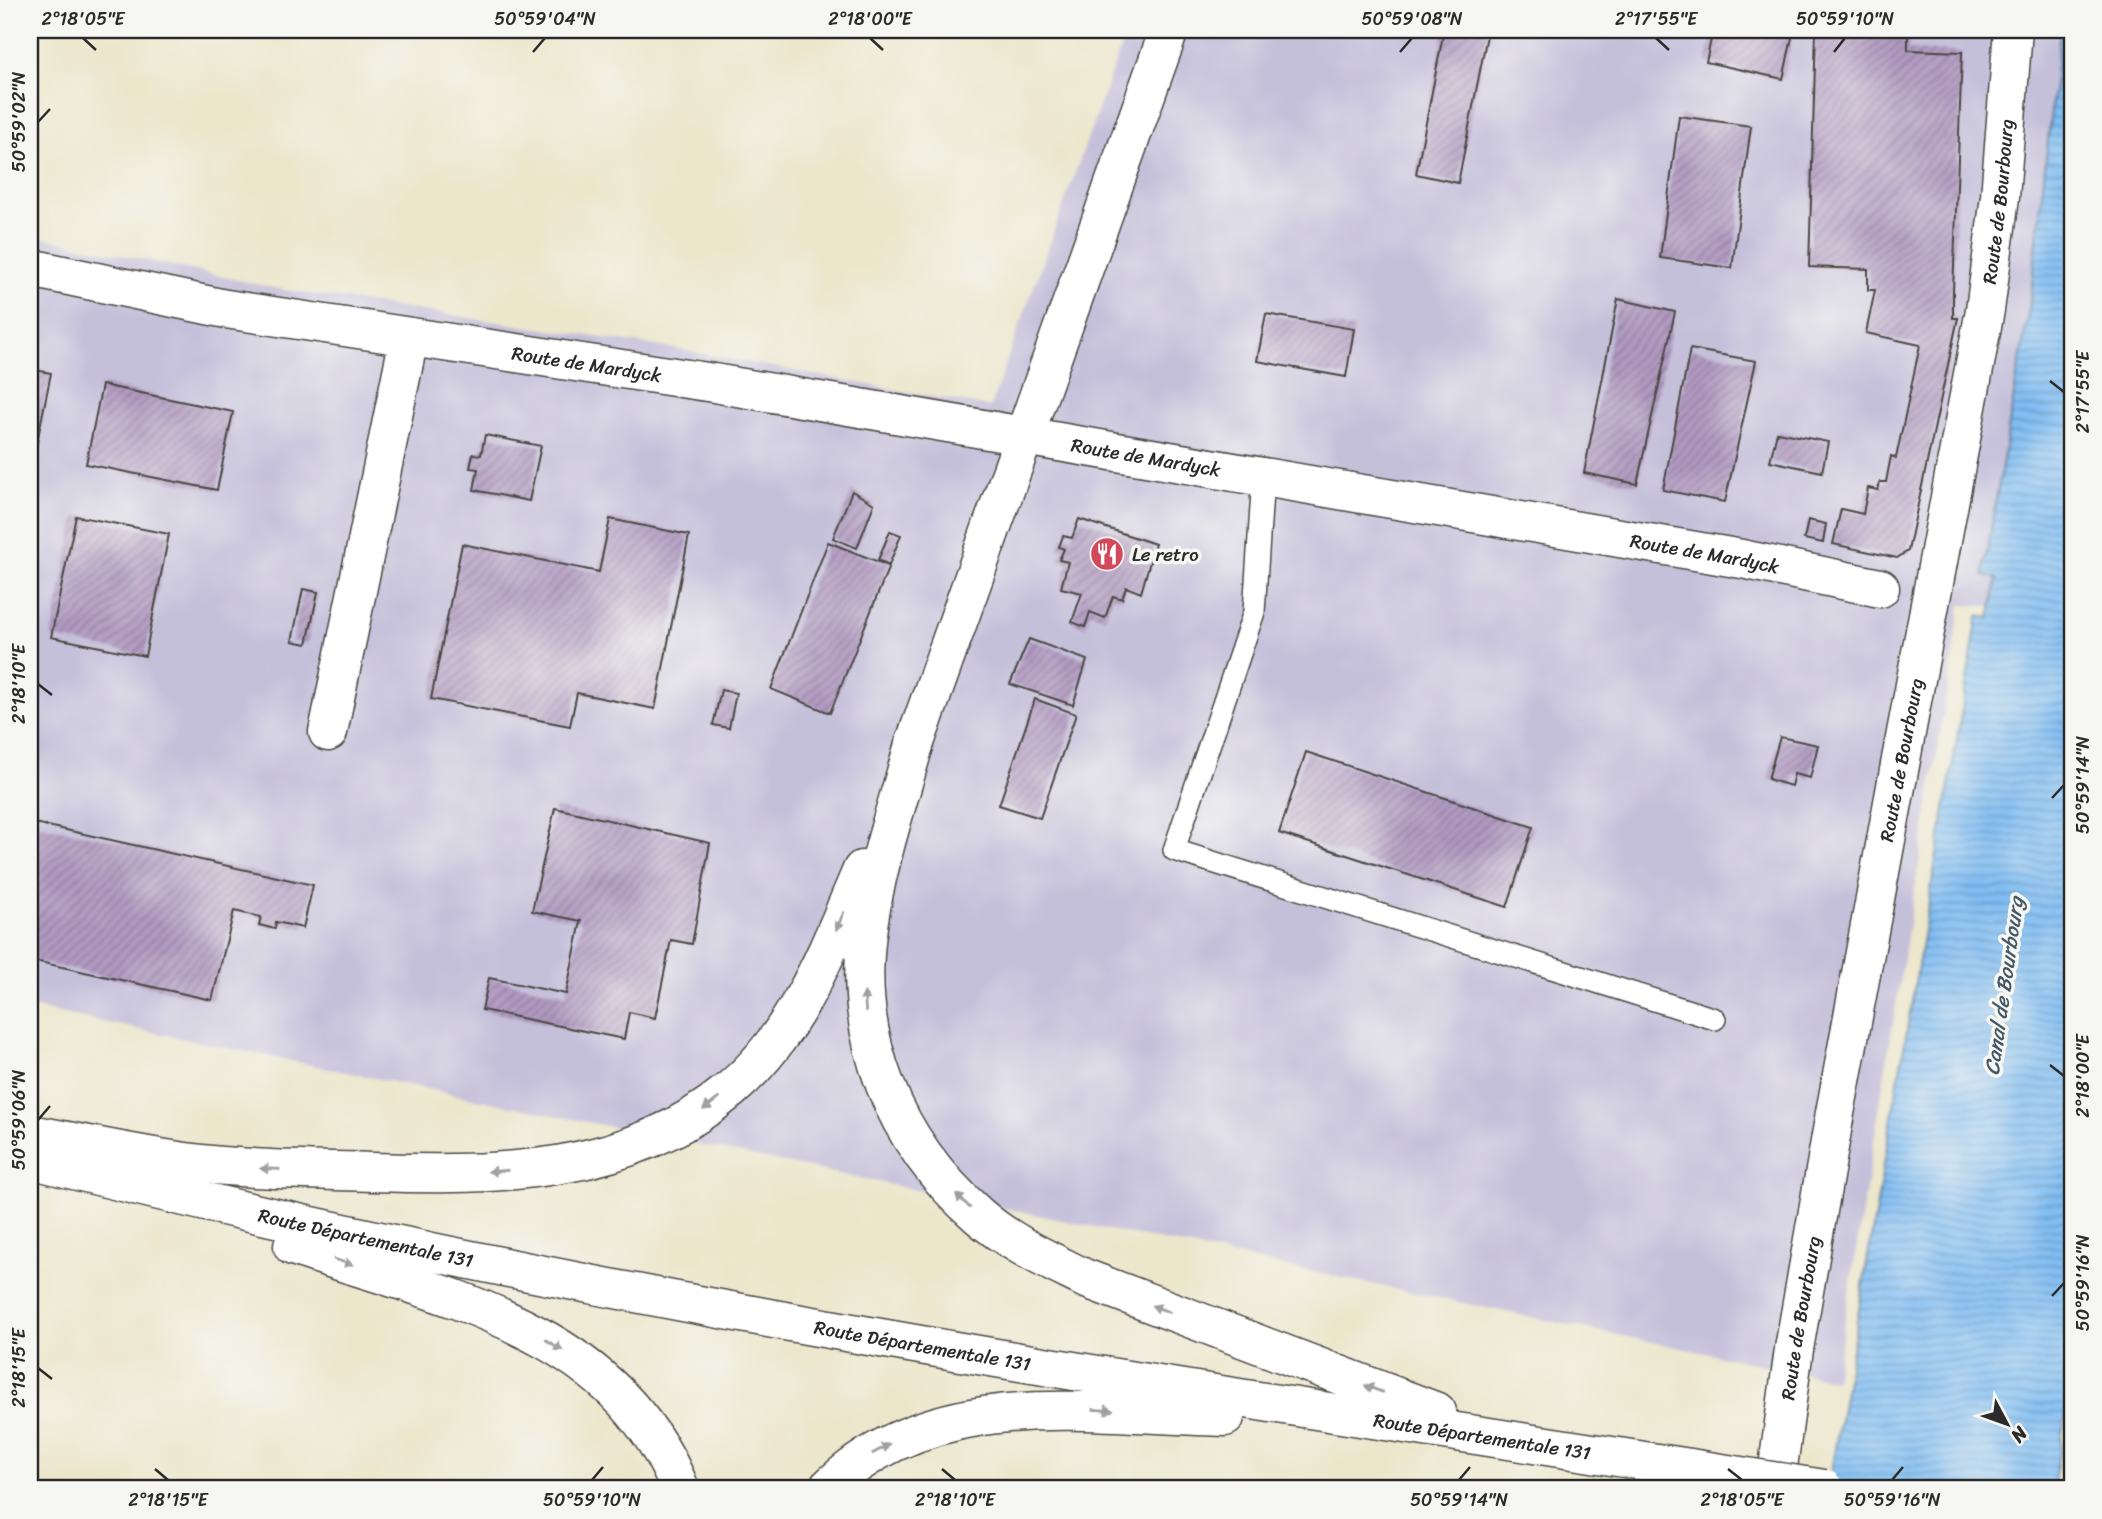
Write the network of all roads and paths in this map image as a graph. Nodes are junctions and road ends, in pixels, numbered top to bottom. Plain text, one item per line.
1 (1169, 30) edge
2 (2013, 30) edge
3 (30, 268) edge
4 (409, 338) junction
5 (1025, 436) junction
6 (1263, 477) junction
7 (1880, 588) dead end
8 (328, 732) dead end
9 (914, 745) junction
10 (1716, 1019) dead end
11 (30, 1134) edge
12 (30, 1159) edge
13 (93, 1175) junction
14 (1371, 1419) junction
15 (1556, 1447) junction
16 (680, 1489) edge
17 (827, 1489) edge
18 (1775, 1489) edge
19 (1824, 1489) edge

1 - 5 main road
2 - 18 main road, Route de Bourbourg
3 - 4 main road, Route de Mardyck
4 - 5 main road, Route de Mardyck
4 - 8 main road
5 - 6 main road, Route de Mardyck
5 - 9 main road
6 - 7 main road, Route de Mardyck
6 - 10 lane
9 -> 11 main road
15 -> 9 main road
12 - 13 main road, Route Départementale 131
13 - 14 main road, Route Départementale 131
13 -> 16 main road
14 - 15 main road, Route Départementale 131
17 -> 14 main road
15 - 19 main road, Route Départementale 131, bridge

